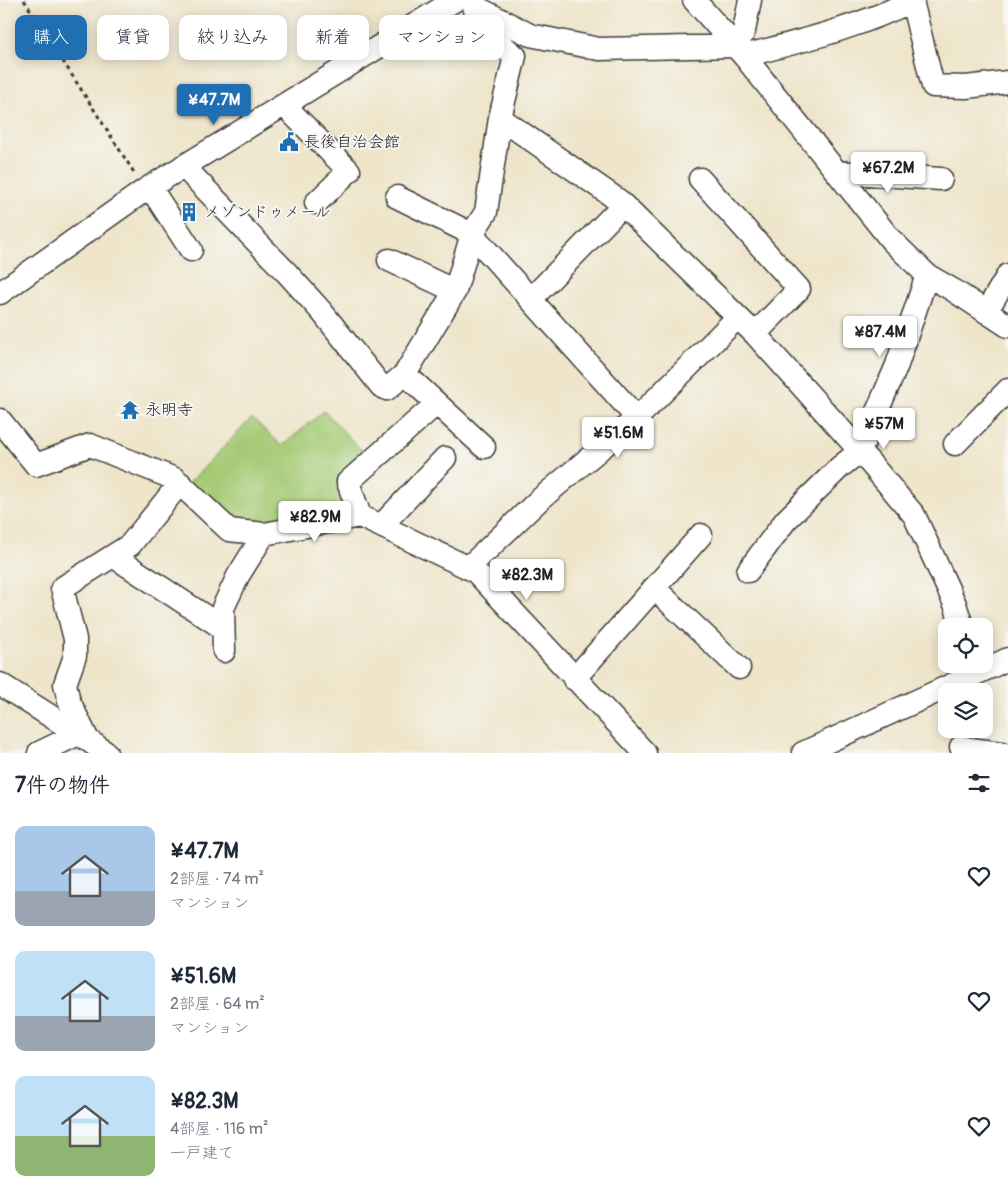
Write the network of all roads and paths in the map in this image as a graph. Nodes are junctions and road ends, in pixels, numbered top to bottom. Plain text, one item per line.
1 (24, 0) edge
2 (694, 0) edge
3 (750, 0) edge
4 (912, 0) edge
5 (468, 2) edge
6 (740, 51) junction
7 (1008, 82) edge
8 (284, 104) junction
9 (500, 118) junction
10 (183, 166) junction
11 (837, 172) junction
12 (700, 179) dead end
13 (941, 180) dead end
14 (144, 184) junction
15 (397, 198) dead end
16 (316, 203) dead end
17 (623, 205) junction
18 (472, 234) junction
19 (191, 250) dead end
20 (389, 260) dead end
21 (927, 275) junction
22 (1008, 275) edge
23 (455, 291) junction
24 (0, 293) edge
25 (531, 299) junction
26 (986, 312) junction
27 (737, 318) junction
28 (1008, 326) edge
29 (755, 334) junction
30 (405, 374) junction
31 (1008, 390) edge
32 (436, 404) junction
33 (637, 418) junction
34 (0, 420) edge
35 (955, 444) dead end
36 (484, 446) dead end
37 (860, 451) junction
38 (445, 458) dead end
39 (180, 483) junction
40 (360, 516) junction
41 (381, 526) junction
42 (264, 534) junction
43 (701, 534) dead end
44 (113, 556) junction
45 (468, 568) junction
46 (748, 571) dead end
47 (654, 588) junction
48 (959, 618) edge
49 (223, 628) junction
50 (224, 651) dead end
51 (1008, 659) edge
52 (739, 668) dead end
53 (971, 676) edge
54 (574, 679) junction
55 (0, 684) edge
56 (91, 742) edge
57 (961, 743) edge
58 (38, 753) edge
59 (645, 753) edge
60 (803, 753) edge
61 (1002, 753) edge

1 - 14 path
2 - 6 street
3 - 6 street
4 - 6 street
4 - 7 street
5 - 6 street
5 - 8 street
5 - 9 street
6 - 11 street
8 - 10 street
8 - 16 street
9 - 17 street
9 - 18 street
10 - 14 street
10 - 30 street
11 - 13 street
11 - 21 street
12 - 29 street
14 - 19 street
14 - 24 street
15 - 18 street
17 - 25 street
17 - 27 street
18 - 23 street
18 - 25 street
20 - 23 street
21 - 26 street
21 - 37 street
22 - 26 street
23 - 30 street
25 - 33 street
26 - 28 street
27 - 29 street
27 - 33 street
29 - 37 street
30 - 32 street
31 - 35 street
32 - 36 street
32 - 40 street
33 - 45 street
34 - 39 street
37 - 46 street
37 - 48 street
38 - 41 street
39 - 42 street
39 - 44 street
40 - 41 street
40 - 42 street
41 - 45 street
42 - 49 street
43 - 47 street
44 - 49 street
44 - 56 street
45 - 54 street
47 - 52 street
47 - 54 street
49 - 50 street
51 - 53 street
53 - 60 street
54 - 59 street
55 - 56 street
56 - 58 street
57 - 61 street

